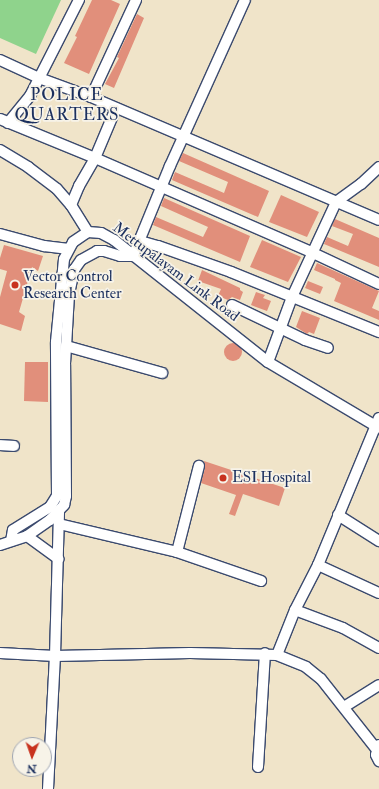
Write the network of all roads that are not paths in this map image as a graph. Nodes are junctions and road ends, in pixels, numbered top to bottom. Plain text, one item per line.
1 (79, 0) edge
2 (136, 0) edge
3 (245, 0) edge
4 (0, 60) edge
5 (39, 78) junction
6 (91, 97) junction
7 (116, 108) junction
8 (4, 121) edge
9 (183, 138) junction
10 (0, 150) edge
11 (95, 158) junction
12 (379, 167) edge
13 (162, 187) junction
14 (336, 202) junction
15 (71, 206) junction
16 (379, 220) edge
17 (88, 232) junction
18 (0, 234) edge
19 (140, 241) junction
20 (67, 250) junction
21 (313, 253) junction
22 (133, 256) junction
23 (379, 284) edge
24 (292, 297) junction
25 (232, 305) dead end
26 (281, 329) junction
27 (379, 332) edge
28 (66, 346) junction
29 (328, 348) dead end
30 (268, 362) junction
31 (162, 374) dead end
32 (378, 424) edge
33 (0, 445) edge
34 (14, 446) dead end
35 (198, 466) dead end
36 (59, 512) junction
37 (338, 515) junction
38 (59, 524) junction
39 (27, 536) junction
40 (11, 541) junction
41 (379, 541) edge
42 (0, 545) edge
43 (177, 552) junction
44 (58, 559) junction
45 (318, 564) junction
46 (261, 581) dead end
47 (379, 593) edge
48 (295, 610) junction
49 (379, 648) edge
50 (0, 653) edge
51 (265, 653) junction
52 (277, 655) junction
53 (55, 656) junction
54 (379, 685) edge
55 (344, 707) junction
56 (378, 747) edge
57 (379, 761) edge
58 (258, 767) dead end
59 (48, 789) edge

1 - 5 street
2 - 6 street
3 - 9 street
4 - 5 street
5 - 6 street
5 - 8 street
6 - 7 street
7 - 9 street
7 - 11 street
8 - 11 street
9 - 13 street
9 - 14 street
10 - 15 street
11 - 13 street
11 - 15 street
12 - 14 street
13 - 19 street
13 - 21 street
14 - 16 street
14 - 21 street
15 - 17 street
17 - 20 street, Mettupalayam Link Road
17 - 22 street, Mettupalayam Link Road
18 - 20 street
19 - 22 street
19 - 24 street
20 - 40 street
21 - 23 street
21 - 24 street
22 - 28 street
22 - 30 street, Mettupalayam Link Road
24 - 26 street
24 - 27 street
25 - 26 street
26 - 29 street
26 - 30 street
28 - 31 street
28 - 36 street
30 - 32 street, Mettupalayam Link Road
32 - 37 street
33 - 34 street
35 - 43 street
36 - 38 street
36 - 39 street
37 - 41 street
37 - 45 street
38 - 43 street
38 - 44 street
39 - 40 street
39 - 44 street
40 - 42 street
43 - 46 street
44 - 53 street
45 - 47 street
45 - 48 street
48 - 49 street
48 - 52 street
50 - 53 street
51 - 52 street
51 - 53 street
51 - 58 street
52 - 55 street
53 - 59 street
54 - 55 street
55 - 56 street
56 - 57 street

